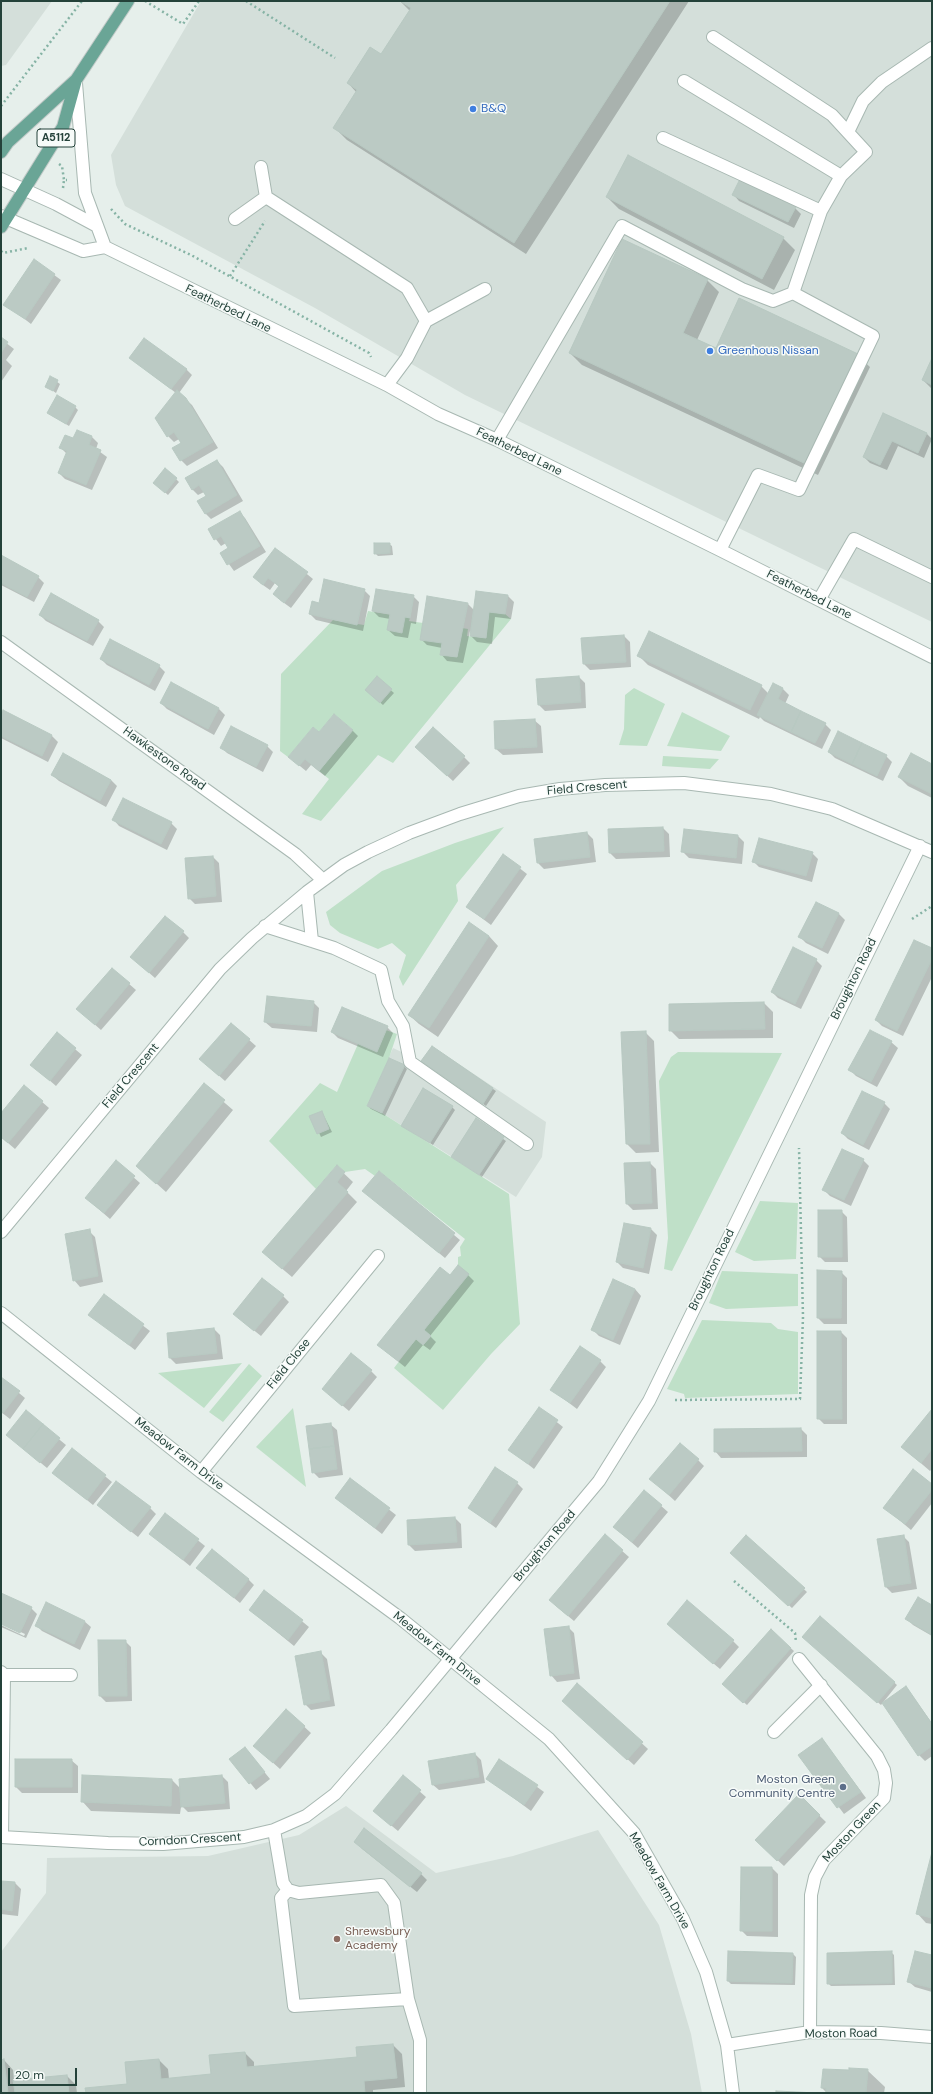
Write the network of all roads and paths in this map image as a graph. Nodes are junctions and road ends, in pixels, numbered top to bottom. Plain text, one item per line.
1 (82, 1) edge
2 (128, 1) edge
3 (144, 1) edge
4 (199, 1) edge
5 (246, 1) edge
6 (713, 37) dead end
7 (932, 48) edge
8 (334, 58) dead end
9 (76, 80) junction
10 (684, 81) dead end
11 (1, 106) edge
12 (848, 132) junction
13 (663, 138) dead end
14 (1, 152) edge
15 (62, 166) dead end
16 (261, 167) dead end
17 (841, 176) junction
18 (1, 179) edge
19 (64, 180) junction
20 (70, 180) dead end
21 (25, 191) junction
22 (63, 193) dead end
23 (271, 201) junction
24 (109, 208) dead end
25 (821, 211) junction
26 (235, 219) dead end
27 (3, 221) edge
28 (97, 226) junction
29 (105, 247) junction
30 (34, 250) dead end
31 (1, 252) edge
32 (230, 276) junction
33 (485, 289) dead end
34 (793, 294) junction
35 (426, 321) junction
36 (373, 360) dead end
37 (387, 385) junction
38 (497, 440) junction
39 (720, 550) junction
40 (932, 577) edge
41 (819, 600) junction
42 (1, 642) edge
43 (932, 657) edge
44 (920, 846) junction
45 (932, 852) edge
46 (323, 880) junction
47 (307, 892) junction
48 (932, 906) edge
49 (912, 919) dead end
50 (265, 926) junction
51 (312, 941) junction
52 (527, 1144) dead end
53 (799, 1148) dead end
54 (1, 1232) edge
55 (378, 1256) dead end
56 (1, 1313) edge
57 (675, 1400) dead end
58 (201, 1472) junction
59 (734, 1581) dead end
60 (449, 1660) junction
61 (799, 1660) joint
62 (2, 1674) edge
63 (71, 1675) dead end
64 (821, 1685) junction
65 (774, 1732) dead end
66 (274, 1830) junction
67 (2, 1837) edge
68 (288, 1890) junction
69 (408, 2000) junction
70 (810, 2032) junction
71 (932, 2037) edge
72 (727, 2045) junction
73 (420, 2093) edge
74 (733, 2093) edge

1 - 11 path
2 - 9 main road, A5112
3 - 4 path
5 - 8 path
6 - 12 street
7 - 12 street
9 - 14 main road, A5112
9 - 21 main road, A5112
9 - 28 street
10 - 17 street
12 - 17 street
13 - 25 street
15 - 19 path
16 - 23 street
17 - 25 street
18 - 21 street
19 - 20 path
19 - 22 path
21 - 27 main road, A5112
21 - 28 street
23 - 26 street
23 - 32 path
23 - 35 street
24 - 32 path
25 - 34 street
27 - 29 street
28 - 29 street
29 - 37 street, Featherbed Lane
30 - 31 path
32 - 36 path
33 - 35 street
34 - 38 street
34 - 39 street
35 - 37 street
37 - 38 street, Featherbed Lane
38 - 39 street, Featherbed Lane
39 - 41 street, Featherbed Lane
40 - 41 street
41 - 43 street, Featherbed Lane
42 - 46 street, Hawkestone Road
44 - 45 street, Field Crescent
44 - 46 street, Field Crescent
44 - 60 street, Broughton Road
46 - 47 street, Field Crescent
47 - 50 street, Field Crescent
47 - 51 street
48 - 49 path
50 - 51 street
50 - 54 street, Field Crescent
51 - 52 street
53 - 57 path
55 - 58 street, Field Close
56 - 58 street, Meadow Farm Drive
58 - 60 street, Meadow Farm Drive
59 - 61 path
60 - 66 street, Corndon Crescent
60 - 72 street, Meadow Farm Drive
61 - 64 street, Moston Green
62 - 63 street
62 - 67 street
64 - 65 street
64 - 70 street, Moston Green
66 - 67 street, Corndon Crescent
66 - 68 street
68 - 69 street
68 - 69 street
69 - 73 street
70 - 71 street, Moston Road
70 - 72 street, Moston Road
72 - 74 street, Meadow Farm Drive

